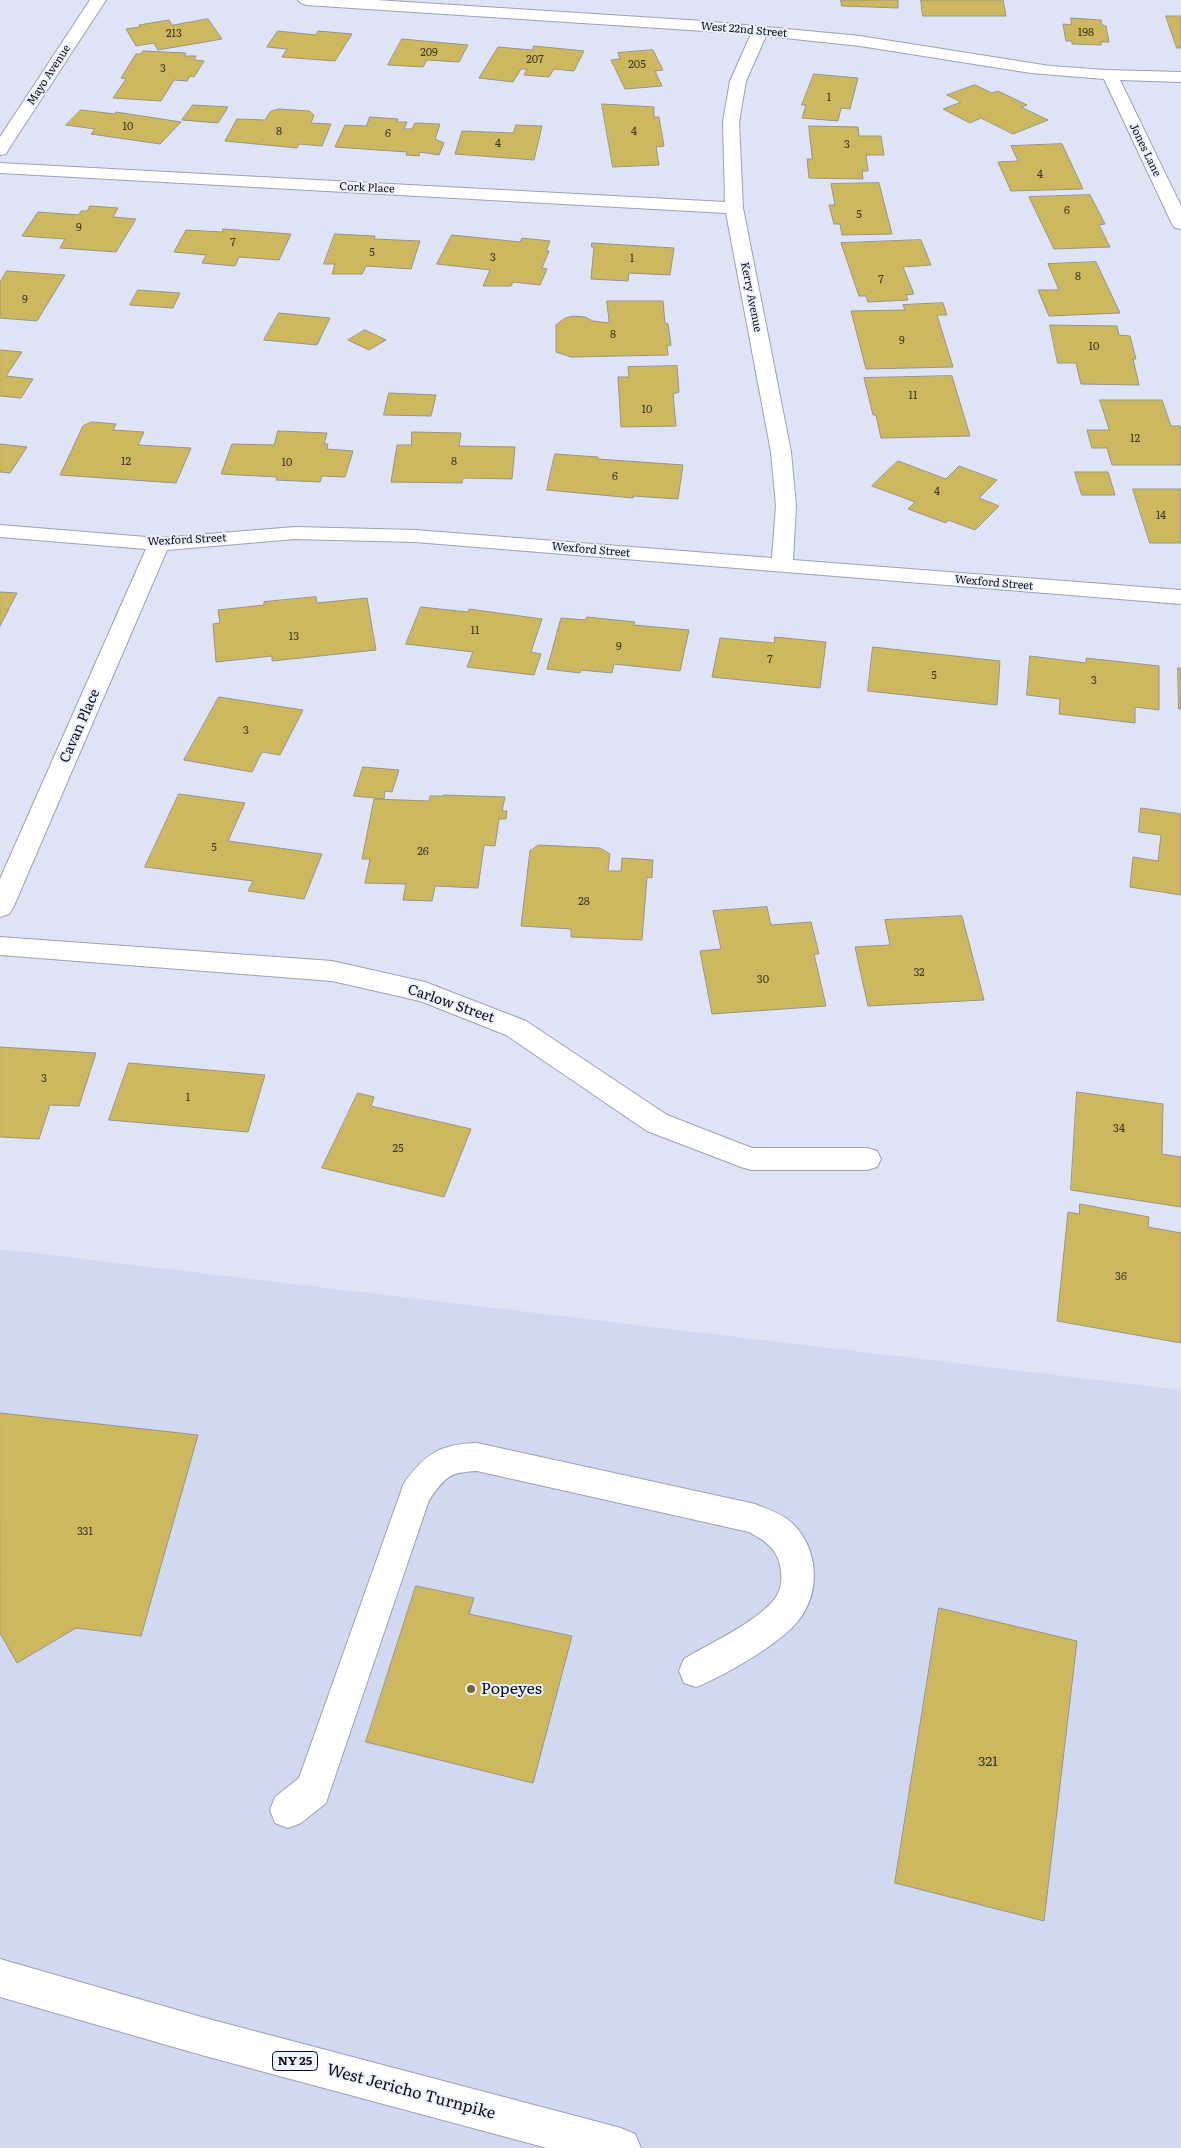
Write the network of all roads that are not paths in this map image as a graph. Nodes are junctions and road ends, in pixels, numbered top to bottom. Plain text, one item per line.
1 (98, 0) edge
2 (306, 0) edge
3 (760, 31) junction
4 (1110, 76) junction
5 (1181, 77) edge
6 (0, 150) edge
7 (0, 168) edge
8 (734, 208) junction
9 (1181, 224) edge
10 (0, 531) edge
11 (159, 544) junction
12 (782, 566) junction
13 (1181, 597) edge
14 (0, 908) edge
15 (0, 946) edge
16 (867, 1160) dead end
17 (696, 1670) dead end
18 (288, 1810) dead end
19 (0, 1978) edge
20 (621, 2148) edge

1 - 6 street, Mayo Avenue
2 - 3 street, West 22nd Street
3 - 4 street, West 22nd Street
3 - 8 street, Kerry Avenue
4 - 5 street, West 22nd Street
4 - 9 street, Jones Lane
7 - 8 street, Cork Place
8 - 12 street, Kerry Avenue
10 - 11 street, Wexford Street
11 - 12 street, Wexford Street
11 - 14 street, Cavan Place
12 - 13 street, Wexford Street
15 - 16 street, Carlow Street
17 - 18 street
19 - 20 street, West Jericho Turnpike / NY 25

